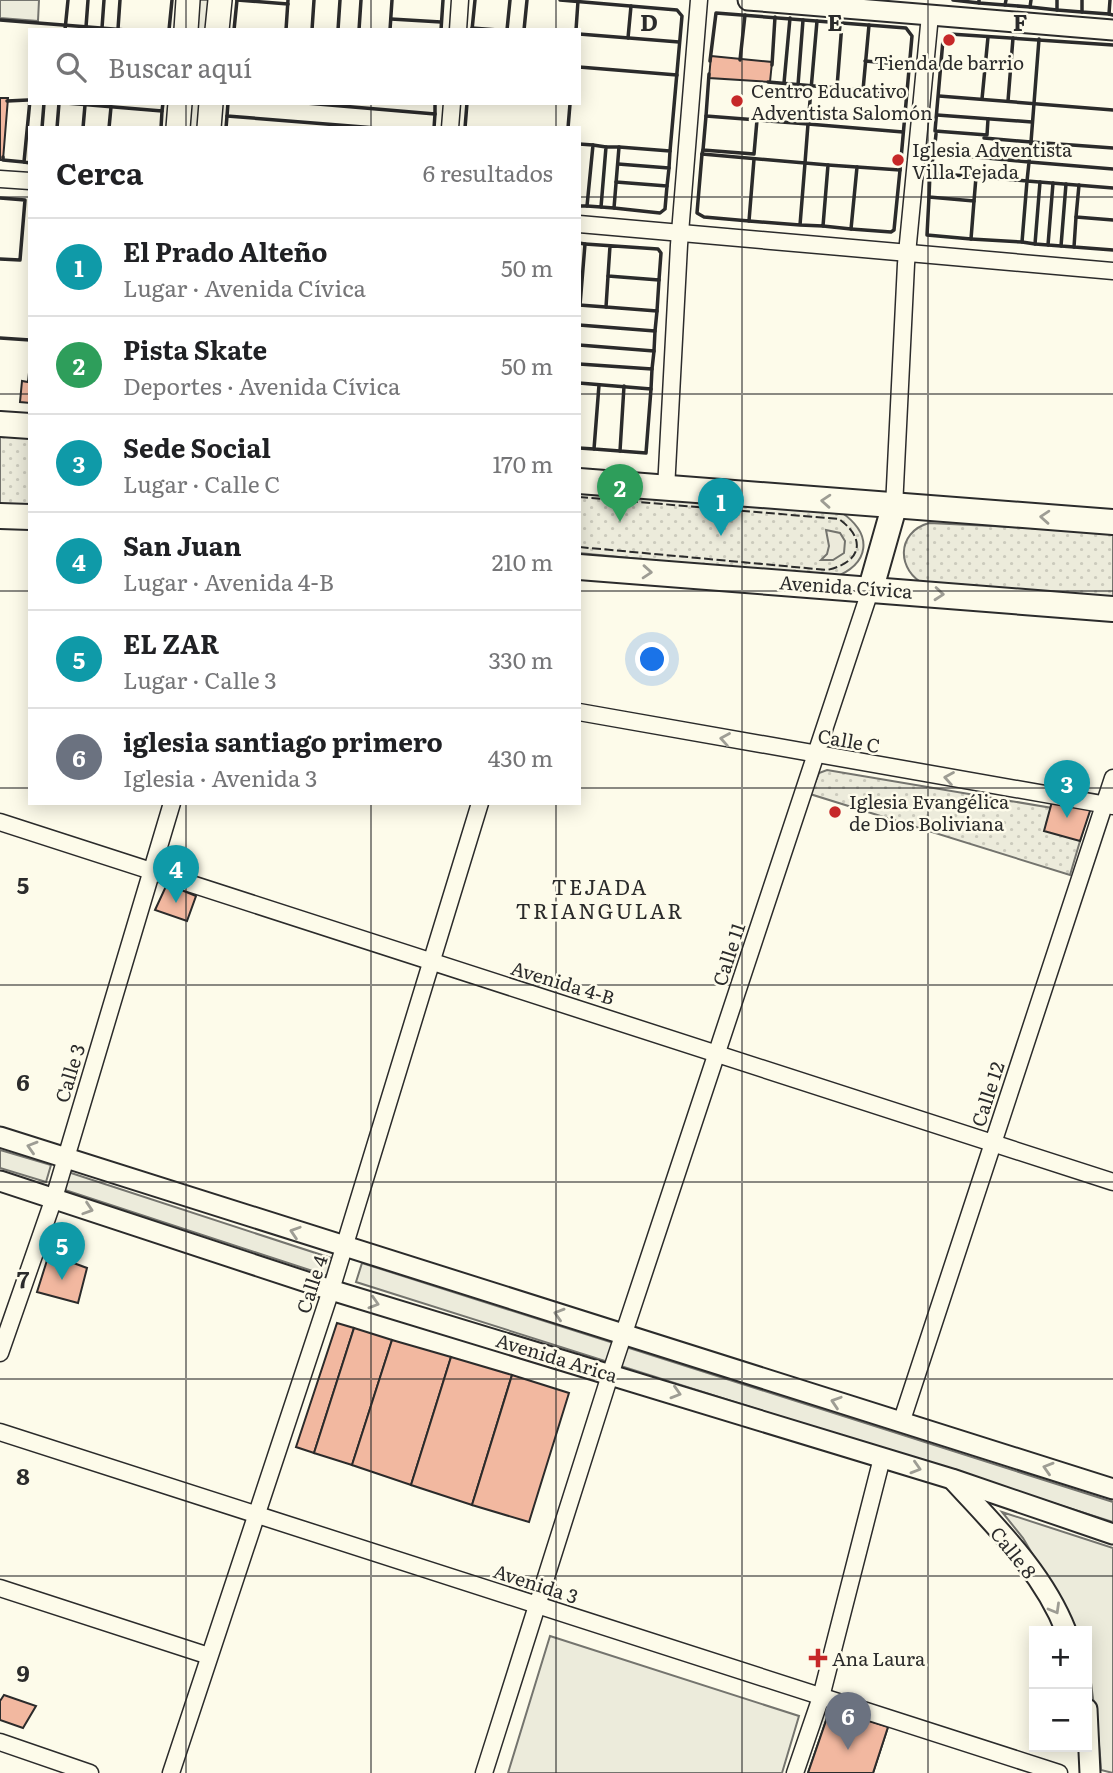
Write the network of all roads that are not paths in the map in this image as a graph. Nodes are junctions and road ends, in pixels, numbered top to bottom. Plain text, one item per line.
1 (188, 0) edge
2 (220, 0) edge
3 (460, 0) edge
4 (699, 0) edge
5 (748, 0) edge
6 (920, 10) edge
7 (186, 28) edge
8 (217, 28) edge
9 (458, 28) edge
10 (1113, 30) edge
11 (180, 105) edge
12 (211, 105) edge
13 (452, 105) edge
14 (178, 126) edge
15 (209, 126) edge
16 (450, 126) edge
17 (0, 179) edge
18 (28, 181) edge
19 (581, 225) edge
20 (680, 232) junction
21 (907, 252) junction
22 (1113, 271) edge
23 (0, 424) edge
24 (28, 426) edge
25 (581, 481) edge
26 (666, 489) junction
27 (894, 507) junction
28 (0, 516) edge
29 (28, 517) edge
30 (1113, 522) edge
31 (581, 567) edge
32 (871, 588) junction
33 (1113, 610) edge
34 (581, 712) edge
35 (816, 755) junction
36 (1113, 778) edge
37 (171, 805) edge
38 (479, 805) edge
39 (1109, 805) edge
40 (0, 822) edge
41 (151, 872) junction
42 (430, 962) junction
43 (718, 1052) junction
44 (0, 1138) edge
45 (993, 1144) junction
46 (65, 1157) junction
47 (0, 1181) edge
48 (1113, 1182) edge
49 (54, 1198) junction
50 (344, 1248) junction
51 (331, 1290) junction
52 (624, 1334) junction
53 (0, 1353) edge
54 (611, 1373) junction
55 (901, 1423) junction
56 (0, 1432) edge
57 (882, 1458) junction
58 (953, 1479) junction
59 (1113, 1489) edge
60 (259, 1514) junction
61 (1113, 1534) edge
62 (0, 1588) edge
63 (535, 1605) junction
64 (1063, 1626) edge
65 (209, 1656) junction
66 (821, 1697) junction
67 (0, 1742) edge
68 (1089, 1752) edge
69 (90, 1773) edge
70 (171, 1773) edge
71 (484, 1773) edge
72 (795, 1773) edge
73 (1059, 1773) edge
74 (1090, 1773) edge

1 - 7 main road
2 - 8 main road
3 - 9 street
4 - 20 street
5 - 6 street
6 - 10 street
6 - 21 street
11 - 14 main road
12 - 15 main road
13 - 16 street
17 - 18 street
19 - 20 street
20 - 21 street
20 - 26 street
21 - 22 street
21 - 27 street
23 - 24 main road
25 - 26 main road
27 -> 26 main road
30 -> 27 main road
27 - 32 main road
28 - 29 main road
31 -> 32 main road, Avenida Cívica
32 -> 33 main road, Avenida Cívica
32 - 35 street, Calle 11
35 -> 34 street, Calle C
39 -> 35 street, Calle C
35 - 43 street, Calle 11
36 - 39 street, Calle 12
37 - 41 street, Calle 3
38 - 42 street, Calle 4
39 - 45 street, Calle 12
40 - 41 street, Avenida 4-B
41 - 42 street, Avenida 4-B
41 - 46 street, Calle 3
42 - 43 street, Avenida 4-B
42 - 50 street, Calle 4
43 - 45 street, Avenida 4-B
43 - 52 street, Calle 11
46 -> 44 street
45 - 48 street, Avenida 4-B
45 - 55 street, Calle 12
46 - 49 street, Calle 3
50 -> 46 street
47 - 49 street, Avenida Arica
49 -> 51 street, Avenida Arica
49 - 53 street, Calle 3
50 - 51 street, Calle 4
52 -> 50 street
51 -> 54 street, Avenida Arica
51 - 60 street, Calle 4
52 - 54 street, Calle 11
55 -> 52 street
54 -> 57 street, Avenida Arica
54 - 63 street, Calle 11
59 -> 55 street
56 - 60 street, Avenida 3
57 -> 58 street, Avenida Arica
57 - 66 street
58 - 61 street, Avenida Arica
58 -> 64 street, Calle 8
60 - 63 street, Avenida 3
60 - 65 street, Calle 4
62 - 65 street
63 - 66 street, Avenida 3
63 - 71 street, Calle 11
65 - 70 street, Calle 4
66 - 72 street
66 - 73 street, Avenida 3
67 - 69 street
68 - 74 street

